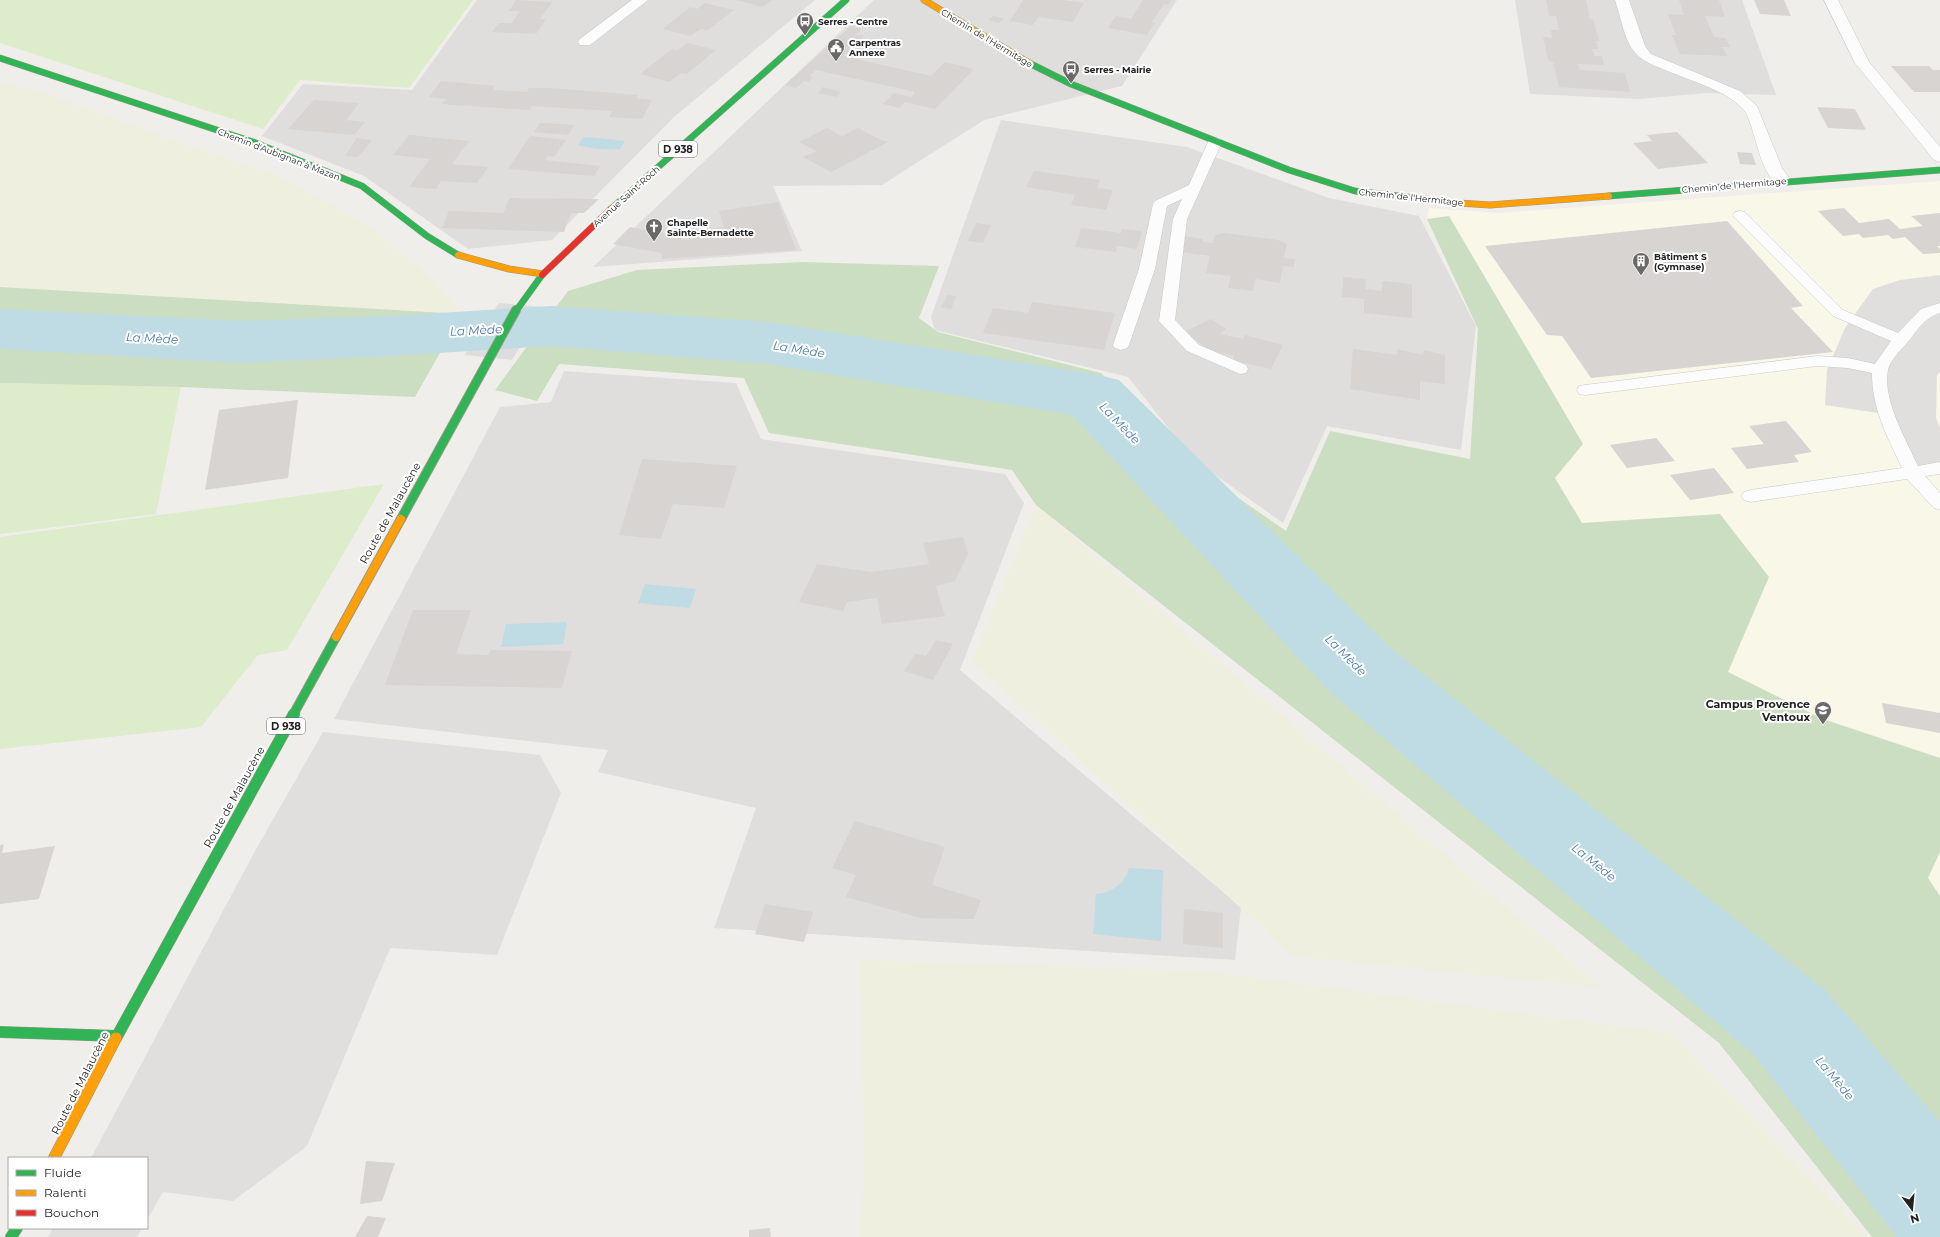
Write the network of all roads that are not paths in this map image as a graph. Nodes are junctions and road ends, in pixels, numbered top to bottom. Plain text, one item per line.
1 (641, 0) edge
2 (846, 0) edge
3 (924, 0) edge
4 (1622, 0) edge
5 (1831, 0) edge
6 (585, 42) dead end
7 (0, 58) edge
8 (1215, 142) junction
9 (1940, 157) edge
10 (1940, 170) edge
11 (1783, 181) junction
12 (1195, 188) junction
13 (1740, 215) dead end
14 (543, 274) junction
15 (1940, 308) edge
16 (1900, 340) junction
17 (496, 345) joint
18 (1120, 345) dead end
19 (1240, 369) dead end
20 (1880, 370) junction
21 (1585, 390) dead end
22 (1940, 468) edge
23 (1913, 474) junction
24 (1750, 496) dead end
25 (1940, 504) edge
26 (0, 1032) edge
27 (117, 1036) junction
28 (55, 1157) edge

1 - 6 street
2 - 14 street, Avenue Saint-Roch / D 938
3 - 8 street, Chemin de l'Hermitage
4 - 11 street
5 - 9 street
7 - 14 street, Chemin d'Aubignan à Mazan
8 - 11 street, Chemin de l'Hermitage
8 - 12 lane
10 - 11 street, Chemin de l'Hermitage
12 - 18 lane
12 - 19 lane
13 - 16 lane
14 - 17 street, Avenue Saint-Roch / D 938
15 - 16 lane
16 - 20 lane
17 - 27 street, Route de Malaucène / D 938
20 - 21 lane
20 - 23 lane
22 - 23 lane
23 - 24 lane
23 - 25 lane
26 - 27 street
27 - 28 street, Route de Malaucène / D 938

